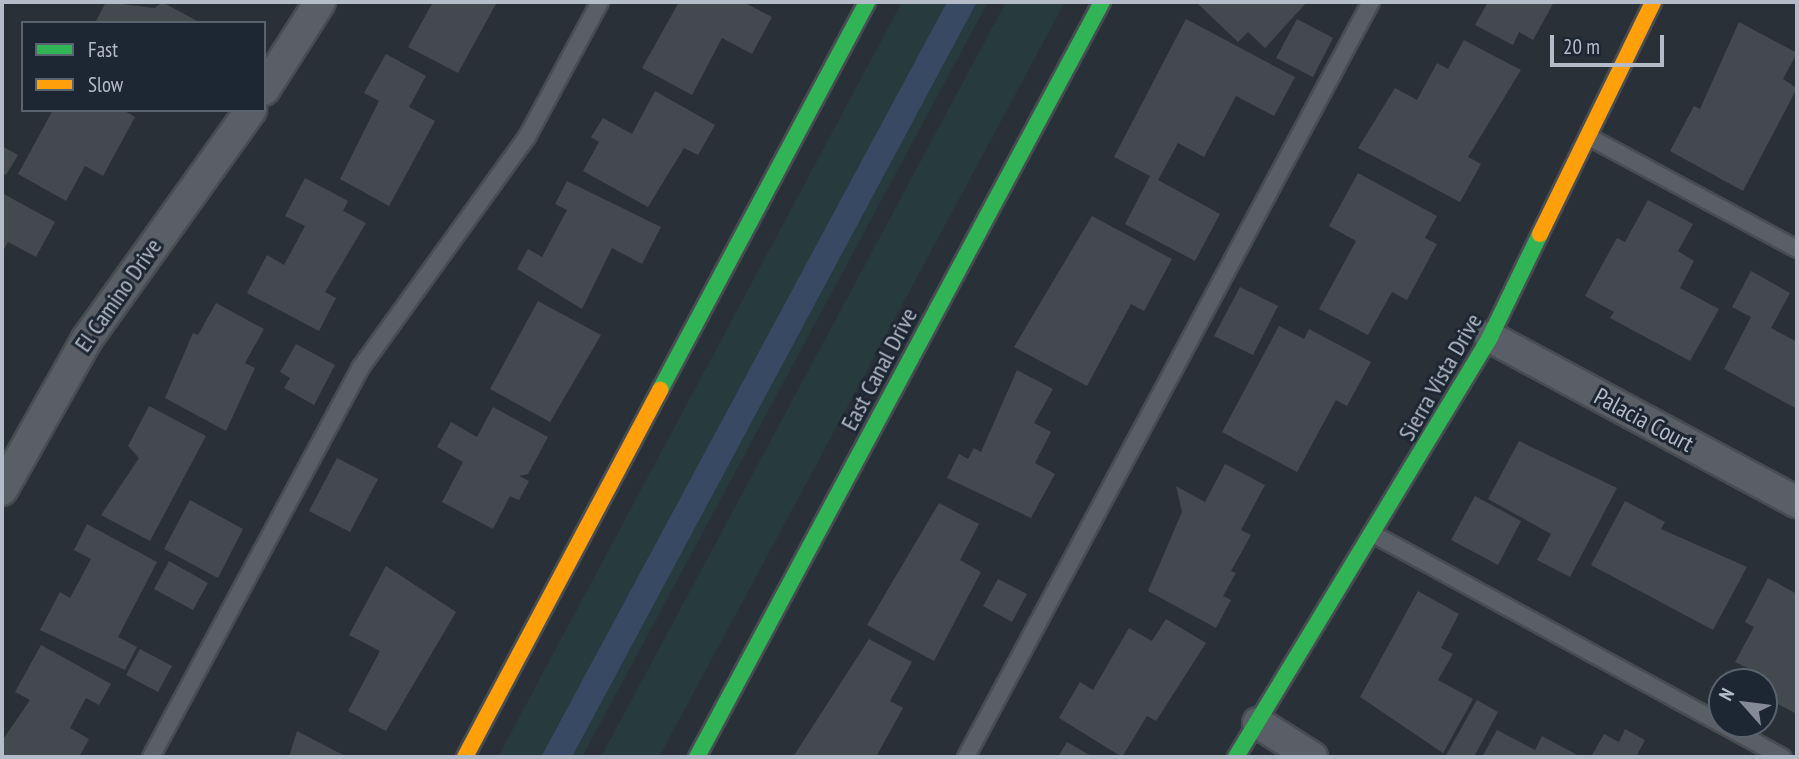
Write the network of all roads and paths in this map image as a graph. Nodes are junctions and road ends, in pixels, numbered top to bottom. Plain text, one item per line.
1 (320, 2) edge
2 (600, 2) edge
3 (867, 2) edge
4 (1102, 2) edge
5 (1371, 2) edge
6 (1653, 2) edge
7 (266, 87) edge
8 (250, 112) edge
9 (1589, 137) junction
10 (1797, 249) edge
11 (1490, 337) junction
12 (2, 490) edge
13 (1797, 502) edge
14 (1375, 535) junction
15 (1258, 723) junction
16 (151, 757) edge
17 (465, 757) edge
18 (697, 757) edge
19 (966, 757) edge
20 (1236, 757) edge
21 (1312, 757) edge
22 (1783, 757) edge

1 - 7 street
2 - 16 lane
3 - 17 main road
4 - 18 main road, East Canal Drive
5 - 19 lane
6 - 9 main road, Sierra Vista Drive
8 - 12 street, El Camino Drive
9 - 10 lane
9 - 11 main road, Sierra Vista Drive
11 - 13 street, Palacia Court
11 - 14 main road, Sierra Vista Drive
14 - 15 main road, Sierra Vista Drive
14 - 22 lane
15 - 20 main road, Sierra Vista Drive
15 - 21 street

